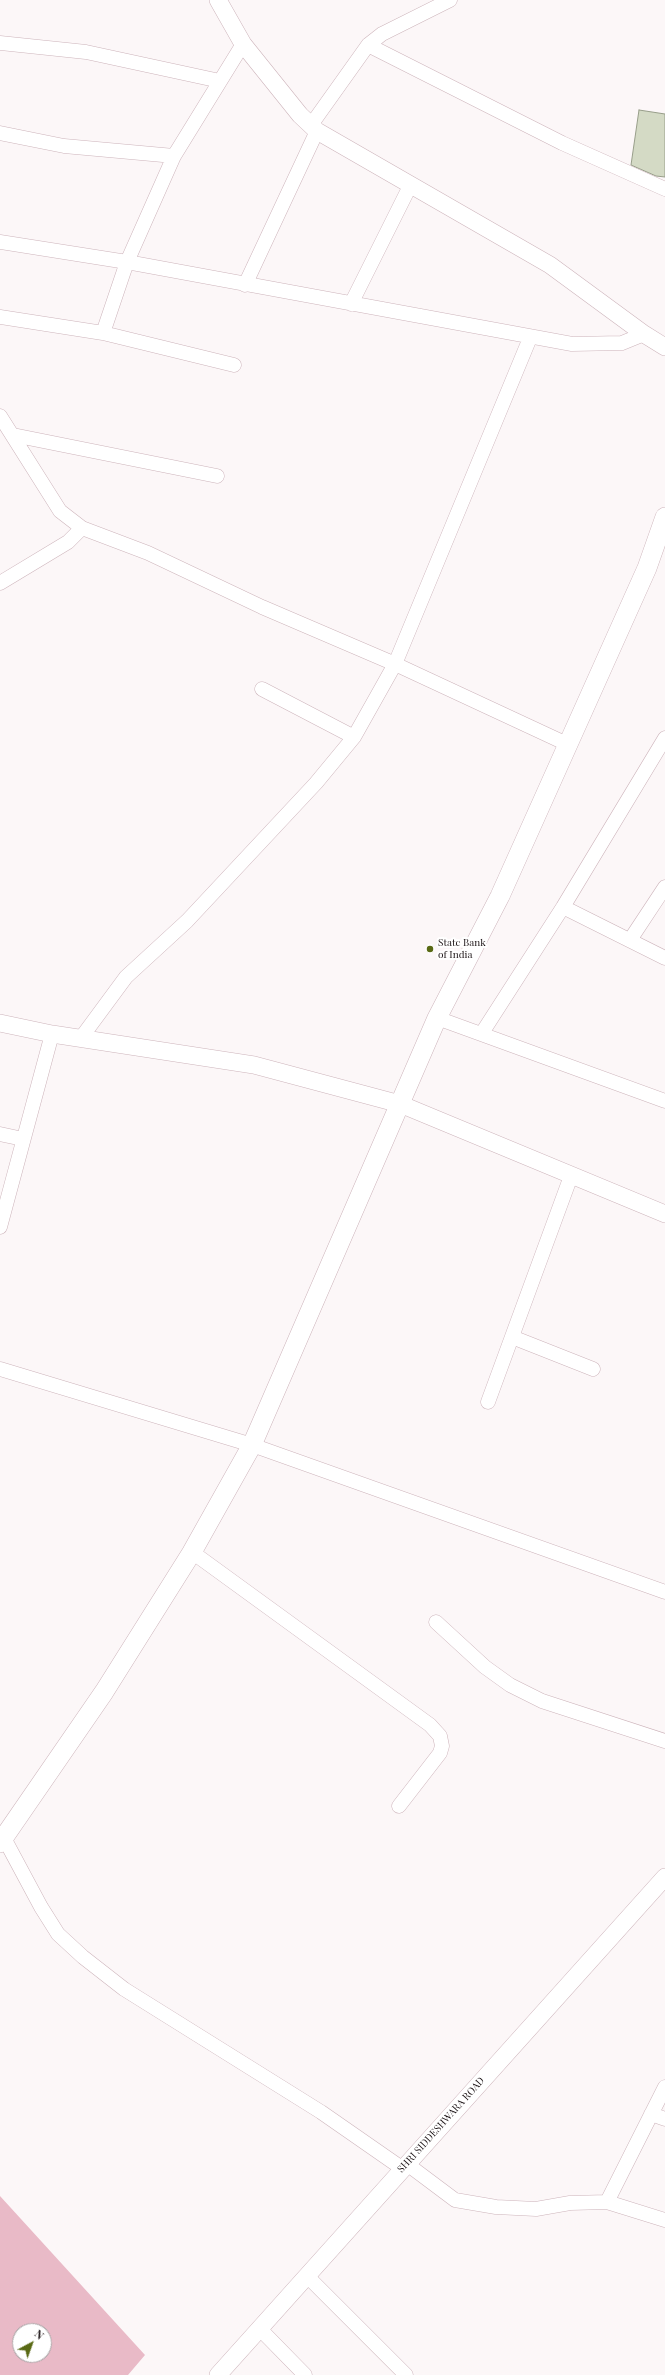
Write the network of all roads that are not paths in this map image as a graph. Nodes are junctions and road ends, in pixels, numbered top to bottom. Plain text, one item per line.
1 (218, 0) edge
2 (450, 0) edge
3 (0, 43) edge
4 (243, 44) junction
5 (368, 45) junction
6 (220, 81) junction
7 (314, 128) junction
8 (0, 133) edge
9 (174, 156) junction
10 (410, 186) junction
11 (665, 189) edge
12 (0, 242) edge
13 (127, 262) junction
14 (246, 285) junction
15 (351, 304) junction
16 (0, 318) edge
17 (103, 333) junction
18 (644, 334) junction
19 (530, 338) junction
20 (665, 347) edge
21 (234, 365) dead end
22 (0, 416) edge
23 (13, 435) junction
24 (217, 476) dead end
25 (665, 520) edge
26 (82, 528) junction
27 (0, 583) edge
28 (395, 664) junction
29 (262, 689) dead end
30 (354, 737) junction
31 (665, 738) edge
32 (567, 744) junction
33 (665, 887) edge
34 (563, 907) junction
35 (630, 940) junction
36 (665, 958) edge
37 (437, 1018) junction
38 (0, 1023) edge
39 (482, 1033) junction
40 (52, 1034) junction
41 (81, 1038) junction
42 (665, 1101) edge
43 (400, 1104) junction
44 (0, 1134) edge
45 (23, 1139) junction
46 (571, 1176) junction
47 (665, 1214) edge
48 (0, 1227) edge
49 (512, 1337) junction
50 (0, 1369) edge
51 (593, 1369) dead end
52 (488, 1402) dead end
53 (252, 1444) junction
54 (192, 1552) junction
55 (665, 1592) edge
56 (436, 1622) dead end
57 (665, 1741) edge
58 (399, 1806) dead end
59 (2, 1840) edge
60 (665, 1877) edge
61 (665, 2087) edge
62 (651, 2114) junction
63 (665, 2119) edge
64 (405, 2167) junction
65 (607, 2202) junction
66 (665, 2220) edge
67 (307, 2276) junction
68 (260, 2329) junction
69 (218, 2375) edge
70 (305, 2375) edge
71 (406, 2375) edge

1 - 4 street
2 - 5 street
3 - 6 street
4 - 6 street
4 - 7 street
5 - 7 street
5 - 11 street
6 - 9 street
7 - 10 street
7 - 14 street
8 - 9 street
9 - 13 street
10 - 15 street
10 - 18 street
12 - 13 street
13 - 14 street
13 - 17 street
14 - 15 street
15 - 19 street
16 - 17 street
17 - 21 street
18 - 19 street
18 - 20 street
19 - 28 street
22 - 23 street
23 - 24 street
23 - 26 street
25 - 32 main road
26 - 27 street
26 - 28 street
28 - 30 street
28 - 32 street
29 - 30 street
30 - 41 street
31 - 34 street
32 - 37 main road
33 - 35 street
34 - 35 street
34 - 39 street
35 - 36 street
37 - 39 street
37 - 43 main road
38 - 40 street
39 - 42 street
40 - 41 street
40 - 45 street
41 - 43 street
43 - 46 street
43 - 53 main road
44 - 45 street
45 - 48 street
46 - 47 street
46 - 49 street
49 - 51 street
49 - 52 street
50 - 53 street
53 - 54 main road
53 - 55 street
54 - 58 street
54 - 59 main road
56 - 57 street
59 - 64 street
60 - 64 street, SHRI SIDDESHWARA ROAD
61 - 62 street
62 - 63 street
62 - 65 street
64 - 65 street
64 - 67 street, SHRI SIDDESHWARA ROAD
65 - 66 street
67 - 68 street, SHRI SIDDESHWARA ROAD
67 - 71 street
68 - 69 street, SHRI SIDDESHWARA ROAD
68 - 70 street

